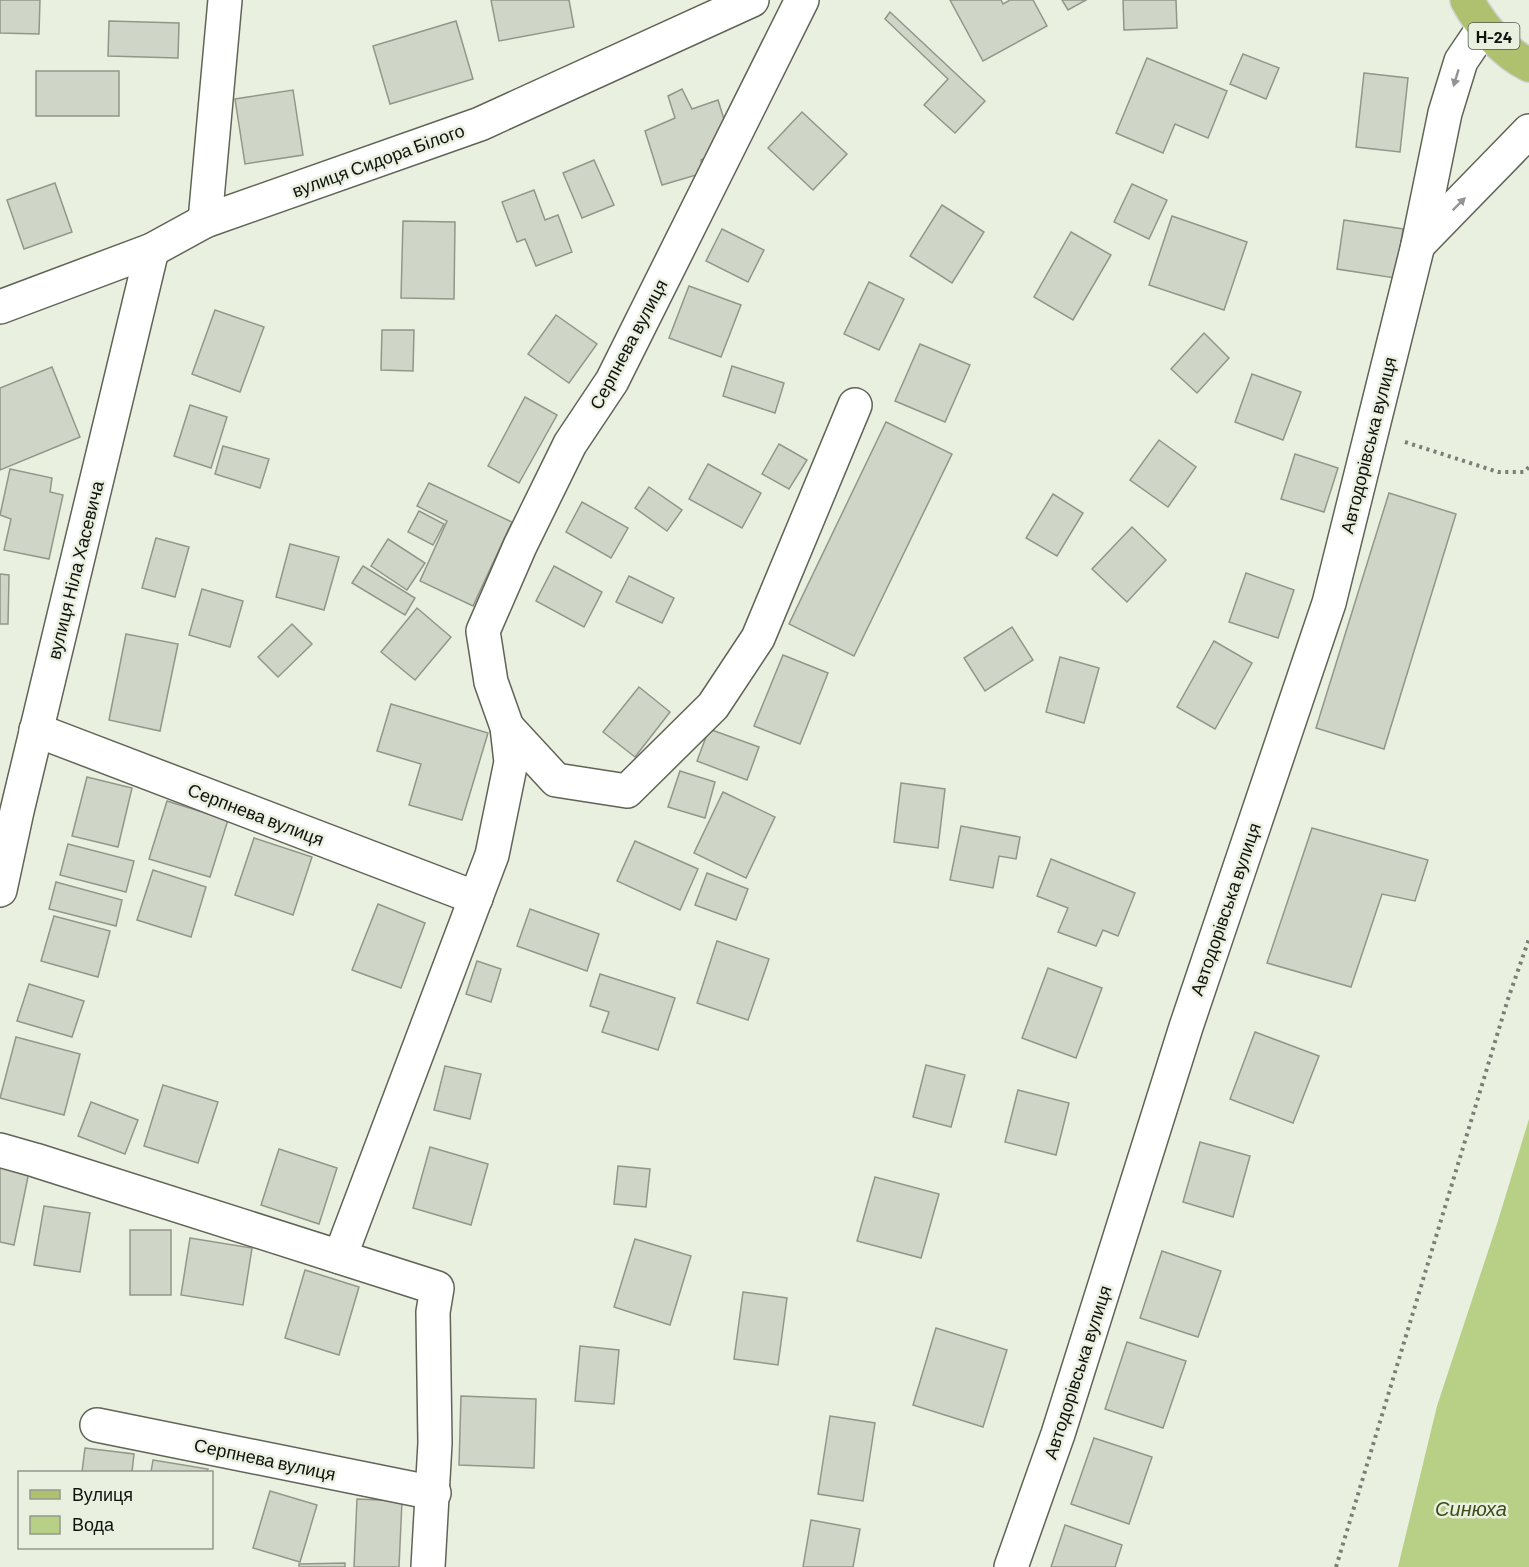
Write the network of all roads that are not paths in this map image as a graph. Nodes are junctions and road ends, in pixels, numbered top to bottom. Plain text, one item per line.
1 (225, 0) edge
2 (752, 0) edge
3 (802, 0) edge
4 (1471, 8) edge
5 (1529, 65) edge
6 (1529, 131) edge
7 (205, 221) junction
8 (1418, 245) junction
9 (152, 250) junction
10 (0, 307) edge
11 (855, 405) dead end
12 (507, 727) junction
13 (36, 730) junction
14 (0, 890) edge
15 (476, 898) junction
16 (0, 1150) edge
17 (340, 1257) junction
18 (97, 1425) dead end
19 (434, 1493) junction
20 (428, 1567) edge
21 (1011, 1567) edge

1 - 7 street
2 - 7 street, вулиця Сидора Білого
3 - 12 street, Серпнева вулиця
4 - 5 main road, Н-24
4 -> 8 street, Автодорівська вулиця
8 -> 6 street
7 - 9 street, вулиця Сидора Білого
8 - 21 street, Автодорівська вулиця
9 - 10 street, вулиця Сидора Білого
9 - 13 street, вулиця Ніла Хасевича
11 - 12 street, Серпнева вулиця
12 - 15 street, Серпнева вулиця
13 - 14 street, вулиця Ніла Хасевича
13 - 15 street, Серпнева вулиця
15 - 17 street, Серпнева вулиця
16 - 17 street
17 - 19 street
18 - 19 street, Серпнева вулиця
19 - 20 street

